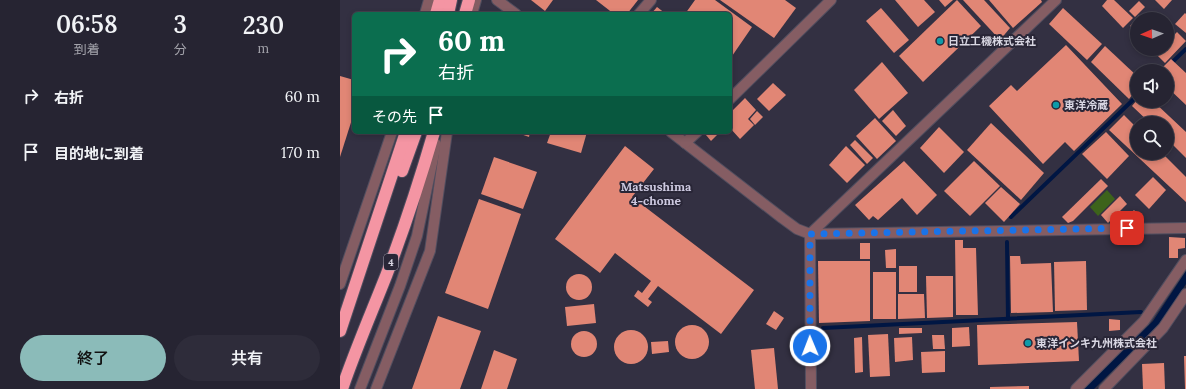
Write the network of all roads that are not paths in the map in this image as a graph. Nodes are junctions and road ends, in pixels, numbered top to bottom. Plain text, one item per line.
1 (429, 0) edge
2 (440, 0) edge
3 (451, 0) edge
4 (469, 0) edge
5 (476, 0) edge
6 (652, 0) edge
7 (831, 0) edge
8 (1056, 0) edge
9 (500, 1) edge
10 (426, 12) edge
11 (437, 12) edge
12 (448, 12) edge
13 (466, 12) edge
14 (473, 12) edge
15 (514, 12) edge
16 (641, 12) edge
17 (732, 97) edge
18 (391, 134) edge
19 (405, 134) edge
20 (415, 134) edge
21 (433, 134) edge
22 (439, 134) edge
23 (447, 134) edge
24 (674, 134) edge
25 (695, 134) edge
26 (685, 143) junction
27 (1186, 228) edge
28 (810, 234) junction
29 (1186, 260) edge
30 (361, 272) junction
31 (340, 284) edge
32 (1186, 294) edge
33 (340, 331) edge
34 (342, 389) edge
35 (360, 389) edge
36 (376, 389) edge
37 (811, 389) edge
38 (1076, 389) edge
39 (1104, 389) edge

1 - 10 street
2 - 11 highway
3 - 12 highway
4 - 13 highway
5 - 14 street
6 - 16 street
7 - 17 street
8 - 28 street
9 - 15 street
18 - 31 street
19 - 30 highway, 4
20 - 30 highway
21 - 34 highway, 4
22 - 35 street
23 - 36 street
24 - 26 street
25 - 26 street
26 - 28 street
27 - 28 street
28 - 37 street
29 - 38 street
30 - 33 highway, 4
32 - 39 street

